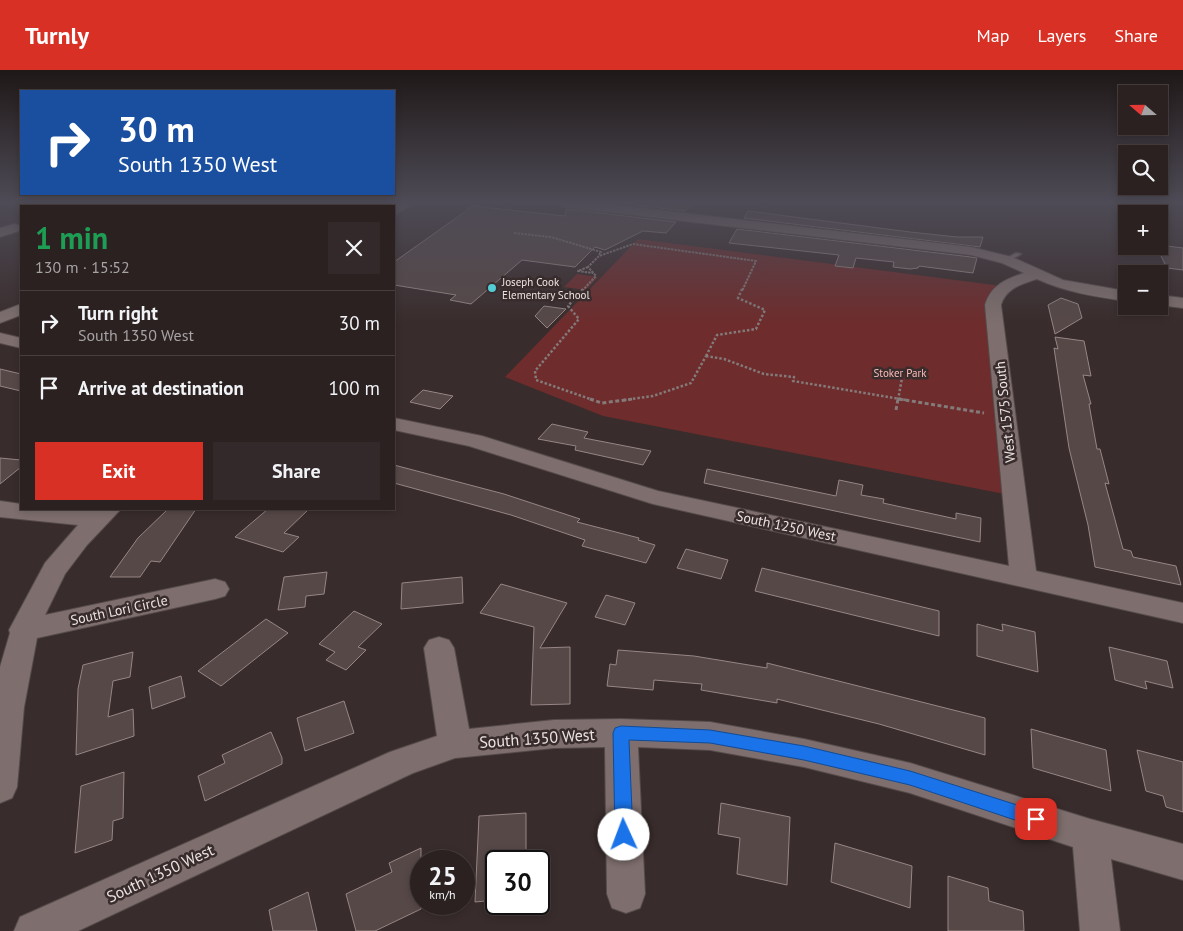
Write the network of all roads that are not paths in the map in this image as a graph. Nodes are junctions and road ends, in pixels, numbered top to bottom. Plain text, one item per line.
1 (913, 243) edge
2 (1038, 274) junction
3 (1118, 295) edge
4 (1168, 301) edge
5 (1183, 303) edge
6 (20, 308) edge
7 (0, 318) edge
8 (0, 338) edge
9 (20, 343) edge
10 (395, 424) edge
11 (0, 509) edge
12 (20, 510) edge
13 (20, 510) edge
14 (102, 514) edge
15 (1023, 577) junction
16 (215, 589) dead end
17 (1183, 613) edge
18 (23, 630) junction
19 (439, 648) dead end
20 (621, 733) junction
21 (455, 744) junction
22 (0, 787) edge
23 (1090, 836) junction
24 (1183, 862) edge
25 (626, 894) dead end
26 (34, 931) edge
27 (1100, 931) edge

1 - 2 street
2 - 3 street
2 - 15 street, West 1575 South
4 - 5 street
6 - 7 street
8 - 9 street
10 - 15 street, South 1250 West
11 - 12 street
13 - 14 street
14 - 18 street
15 - 17 street, South 1250 West
16 - 18 street, South Lori Circle
18 - 22 street
19 - 21 street
20 - 21 street, South 1350 West
20 - 23 street, South 1350 West
20 - 25 street
21 - 26 street, South 1350 West
23 - 24 street, South 1350 West
23 - 27 street

